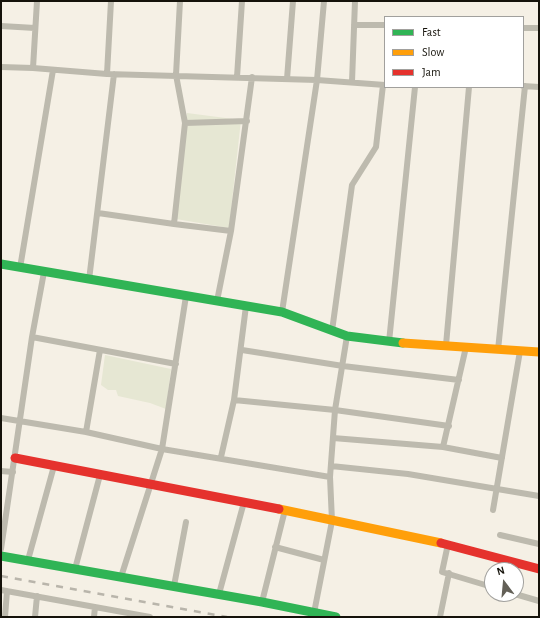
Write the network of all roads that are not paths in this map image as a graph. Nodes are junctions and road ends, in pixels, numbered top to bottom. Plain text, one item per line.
1 (37, 1) edge
2 (111, 1) edge
3 (180, 1) edge
4 (242, 1) edge
5 (293, 1) edge
6 (324, 1) edge
7 (355, 1) edge
8 (354, 24) junction
9 (384, 25) edge
10 (1, 26) edge
11 (35, 28) junction
12 (524, 28) edge
13 (539, 28) edge
14 (1, 67) edge
15 (33, 68) junction
16 (53, 70) junction
17 (106, 74) junction
18 (114, 74) junction
19 (176, 75) junction
20 (237, 77) junction
21 (252, 78) junction
22 (287, 79) junction
23 (317, 80) junction
24 (352, 82) junction
25 (384, 85) edge
26 (524, 86) edge
27 (539, 86) edge
28 (415, 88) edge
29 (469, 88) edge
30 (524, 88) edge
31 (247, 121) junction
32 (185, 123) junction
33 (98, 213) junction
34 (174, 224) junction
35 (231, 231) junction
36 (1, 264) edge
37 (20, 268) junction
38 (44, 272) junction
39 (89, 280) junction
40 (186, 296) junction
41 (217, 301) junction
42 (246, 306) junction
43 (282, 312) junction
44 (332, 331) junction
45 (347, 336) junction
46 (32, 337) junction
47 (389, 342) junction
48 (446, 345) junction
49 (466, 347) junction
50 (100, 350) junction
51 (242, 350) junction
52 (498, 350) junction
53 (520, 351) junction
54 (539, 352) edge
55 (176, 364) junction
56 (343, 366) junction
57 (459, 380) junction
58 (234, 400) junction
59 (335, 410) junction
60 (1, 418) edge
61 (19, 421) junction
62 (449, 426) junction
63 (86, 432) junction
64 (333, 438) junction
65 (443, 447) junction
66 (162, 449) junction
67 (15, 458) junction
68 (221, 458) junction
69 (502, 458) junction
70 (54, 466) junction
71 (331, 466) junction
72 (1, 470) edge
73 (13, 472) junction
74 (100, 475) junction
75 (330, 477) junction
76 (149, 485) junction
77 (496, 490) junction
78 (539, 496) edge
79 (244, 502) junction
80 (285, 510) junction
81 (493, 510) dead end
82 (332, 521) junction
83 (186, 522) dead end
84 (500, 535) dead end
85 (448, 544) junction
86 (539, 544) edge
87 (275, 547) junction
88 (1, 548) edge
89 (1, 556) edge
90 (28, 560) junction
91 (324, 560) junction
92 (75, 569) junction
93 (539, 569) edge
94 (448, 573) junction
95 (121, 577) junction
96 (484, 584) edge
97 (174, 586) junction
98 (4, 590) edge
99 (219, 594) junction
100 (37, 596) junction
101 (524, 597) edge
102 (539, 601) edge
103 (262, 602) junction
104 (95, 607) junction
105 (314, 613) junction
106 (142, 616) edge
107 (5, 617) edge
108 (35, 617) edge
109 (94, 617) edge
110 (150, 617) edge
111 (336, 617) edge
112 (440, 617) edge

1 - 11 street
2 - 17 street
3 - 19 street
4 - 20 street
5 - 22 street
6 - 23 street
7 - 8 street
8 - 9 street
8 - 24 street
10 - 11 street
11 - 15 street
12 - 13 street
14 - 15 street
15 - 16 street
16 - 17 street
16 - 37 street
17 - 18 street
18 - 19 street
18 - 33 street
19 - 20 street
19 - 32 street
20 - 21 street
21 - 22 street
21 - 31 street
22 - 23 street
23 - 24 street
23 - 43 street
24 - 25 street
25 - 44 street
26 - 27 street
28 - 47 street
29 - 48 street
30 - 52 street
31 - 32 street
31 - 35 street
32 - 34 street
33 - 34 street
33 - 39 street
34 - 35 street
35 - 41 street
36 - 37 street
37 - 38 street
38 - 39 street
38 - 46 street
39 - 40 street
40 - 41 street
40 - 55 street
41 - 42 street
42 - 43 street
42 - 51 street
43 - 44 street
44 - 45 street
45 - 47 street
45 - 56 street
46 - 50 street
46 - 61 street
47 - 48 street
48 - 49 street
49 - 52 street
49 - 57 street
50 - 55 street
50 - 63 street
51 - 56 street
51 - 58 street
52 - 53 street
53 - 54 street
53 - 69 street
55 - 66 street
56 - 57 street
56 - 59 street
57 - 62 street
58 - 59 street
58 - 68 street
59 - 62 street
59 - 64 street
60 - 61 street
61 - 63 street
61 - 67 street
62 - 65 street
63 - 66 street
64 - 65 street
64 - 71 street
65 - 69 street
66 - 68 street
66 - 76 street
67 - 70 street
67 - 73 street
68 - 75 street
69 - 77 street
70 - 74 street
70 - 90 street
71 - 75 street
71 - 77 street
72 - 73 street
73 - 88 street
74 - 76 street
74 - 92 street
75 - 82 street
76 - 79 street
76 - 95 street
77 - 78 street
77 - 81 street
79 - 80 street
79 - 99 street
80 - 82 street
80 - 87 street
82 - 85 street
82 - 91 street
83 - 97 street
84 - 86 street
85 - 93 street
85 - 94 street
87 - 91 street
87 - 103 street
89 - 90 street
90 - 92 street
91 - 105 street
92 - 95 street
94 - 96 street
94 - 112 street
95 - 97 street
97 - 99 street
98 - 100 street
98 - 107 street
99 - 103 street
100 - 104 street
100 - 108 street
101 - 102 street
103 - 105 street
104 - 106 street
104 - 109 street
105 - 111 street
106 - 110 street

